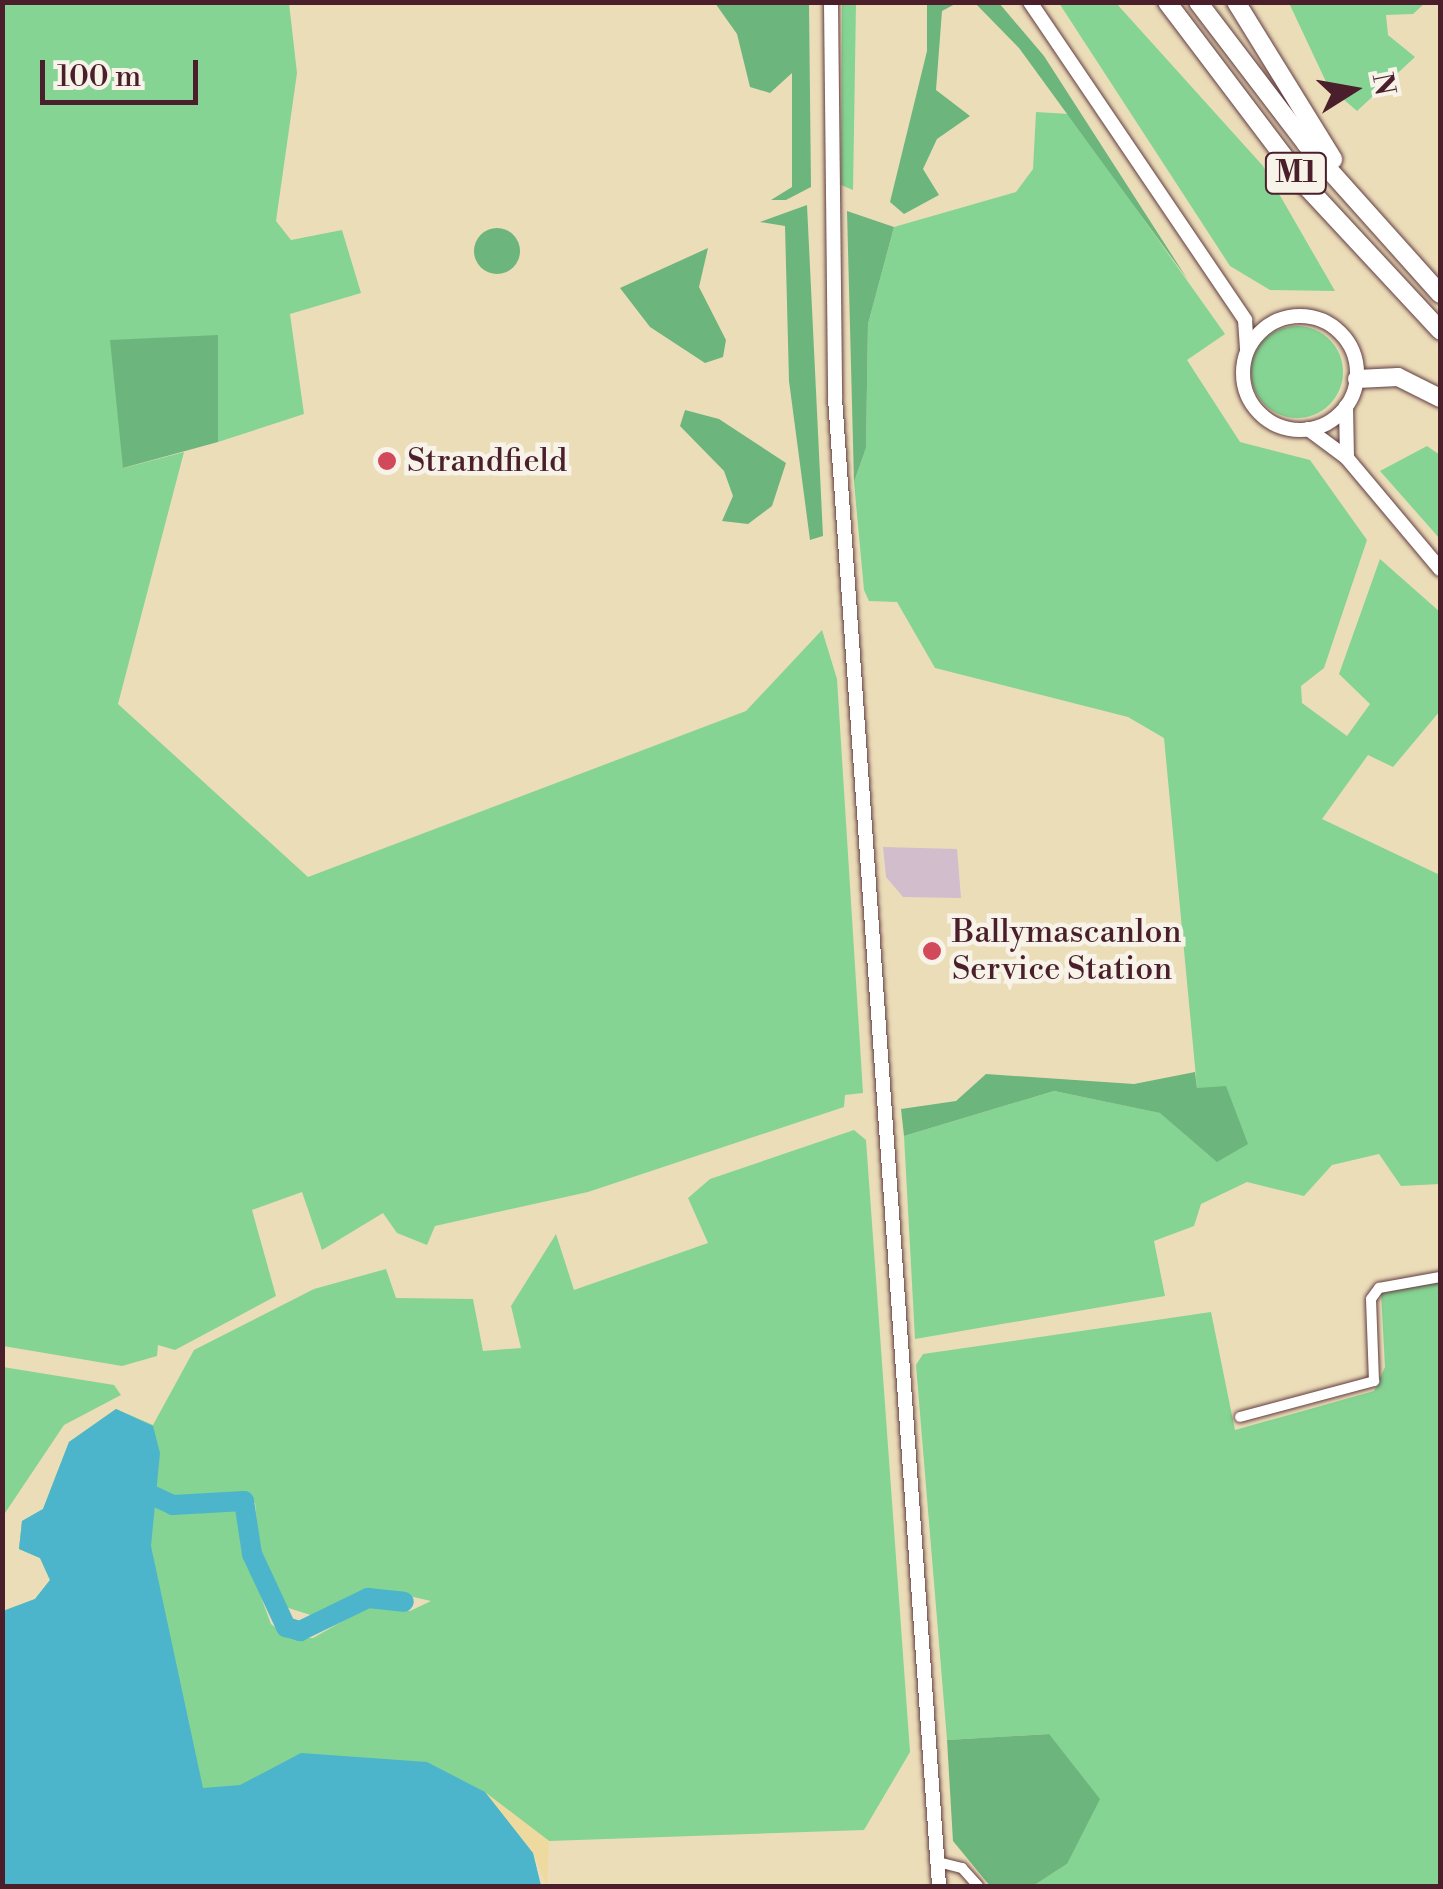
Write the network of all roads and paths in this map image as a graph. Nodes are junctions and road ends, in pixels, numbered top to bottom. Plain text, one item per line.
1 (831, 2) edge
2 (1030, 2) edge
3 (1167, 2) edge
4 (1198, 2) edge
5 (1236, 2) edge
6 (1404, 256) junction
7 (1440, 294) edge
8 (1244, 320) junction
9 (1271, 323) junction
10 (1440, 330) edge
11 (1247, 351) junction
12 (1357, 379) junction
13 (1440, 398) edge
14 (1346, 406) junction
15 (1308, 429) junction
16 (1347, 458) junction
17 (1440, 569) edge
18 (1440, 1277) edge
19 (1240, 1417) dead end
20 (938, 1862) junction
21 (939, 1886) edge
22 (978, 1886) edge

1 - 20 main road
2 - 8 main road
3 - 10 highway, M1
4 - 6 highway, M1
5 - 6 highway
6 - 7 highway
8 - 9 main road
8 - 11 main road
9 - 11 main road
9 - 12 main road
11 - 15 main road
12 - 13 highway
12 - 14 main road
14 - 15 main road
14 - 16 main road
15 - 16 main road
16 - 17 main road
18 - 19 street
20 - 21 main road
20 - 22 street

